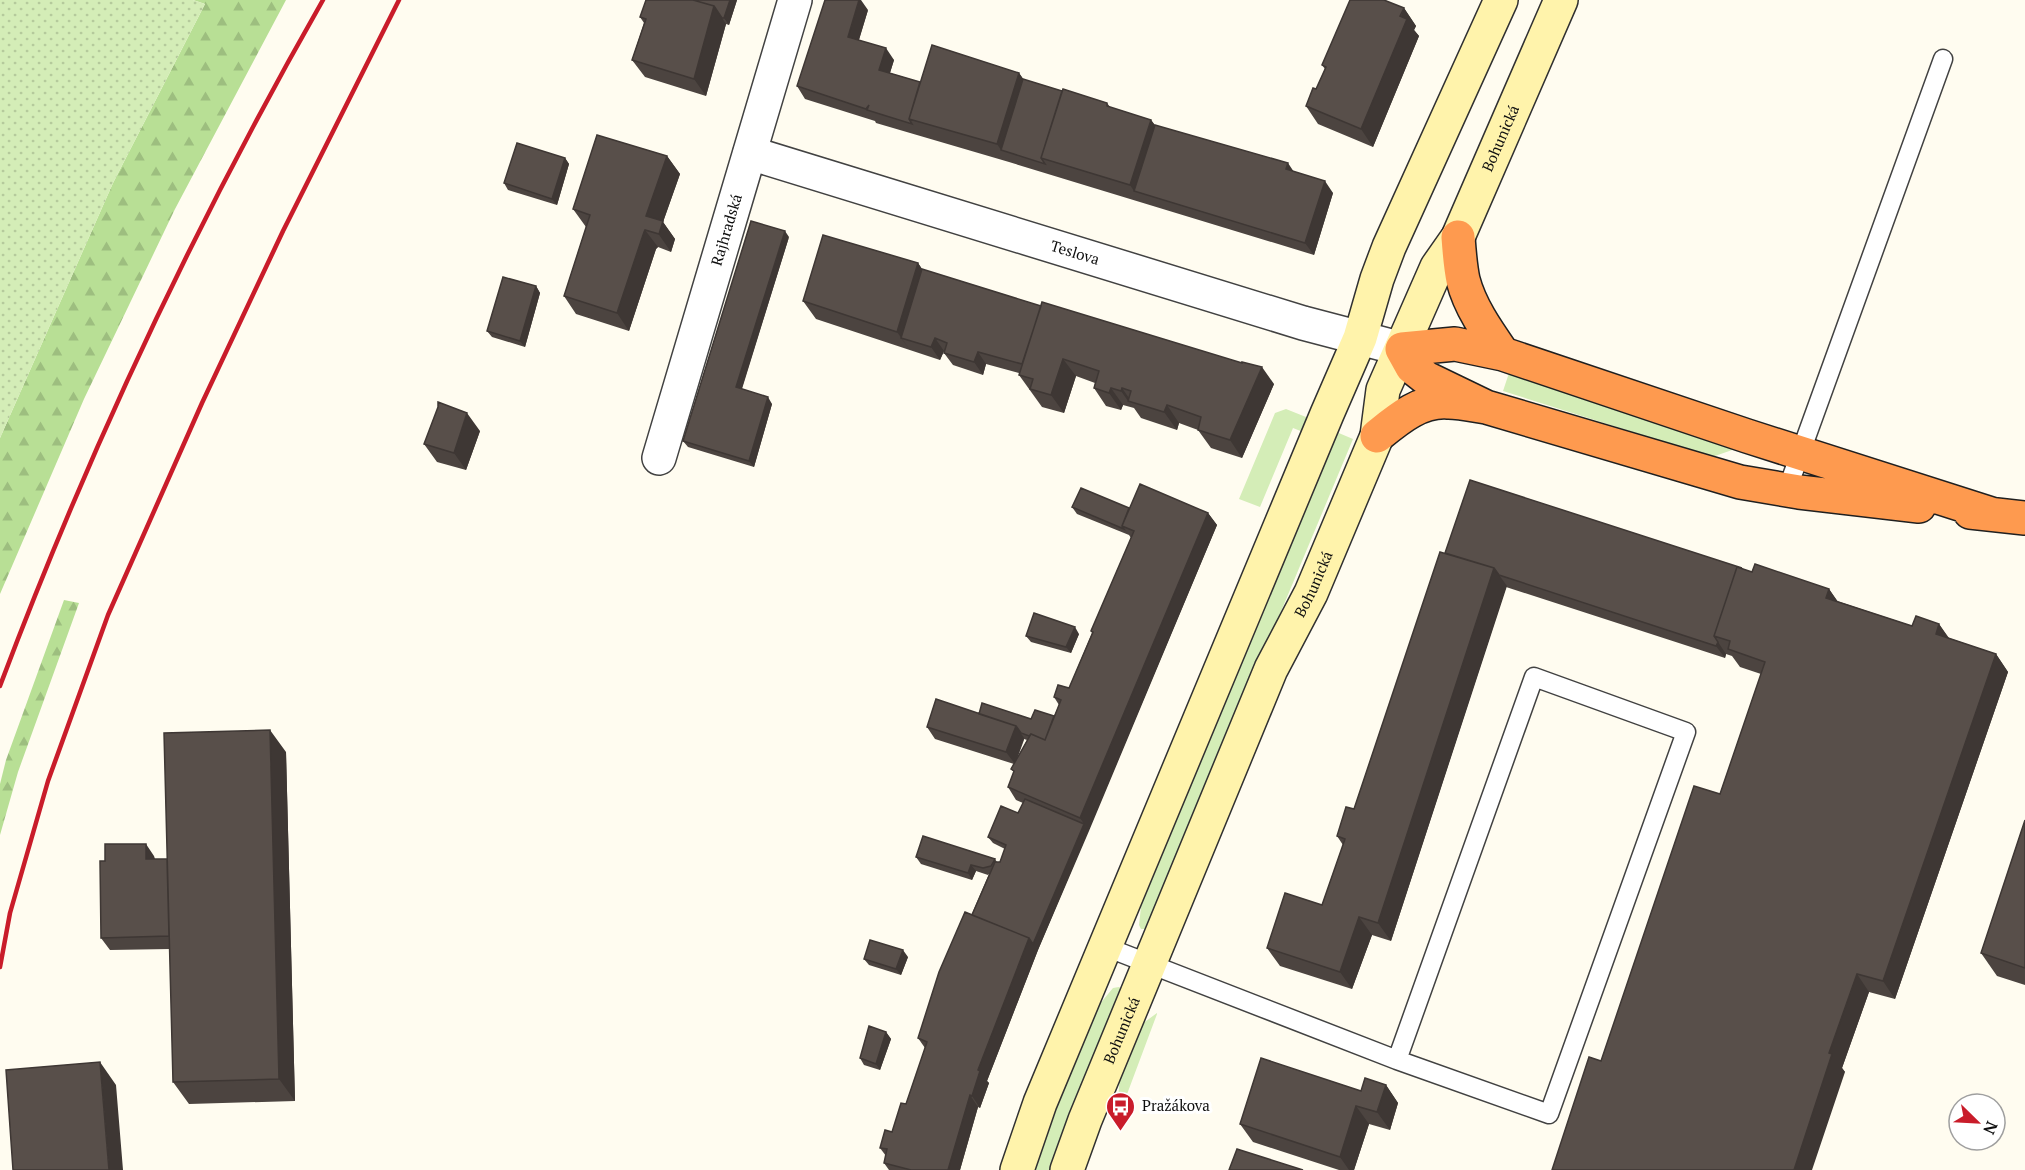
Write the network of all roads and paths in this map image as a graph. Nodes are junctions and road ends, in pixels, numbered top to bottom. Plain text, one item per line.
1 (795, 0) edge
2 (1501, 0) edge
3 (1561, 0) edge
4 (1943, 59) dead end
5 (750, 153) junction
6 (1458, 237) junction
7 (1360, 338) junction
8 (1402, 349) junction
9 (1503, 354) junction
10 (1486, 407) junction
11 (1377, 436) junction
12 (1800, 453) junction
13 (659, 458) dead end
14 (1787, 490) junction
15 (1991, 514) junction
16 (2025, 518) edge
17 (1106, 948) junction
18 (1149, 965) junction
19 (1397, 1060) junction
20 (1017, 1170) edge
21 (1067, 1170) edge

1 - 5 street, Rajhradská
2 - 7 street
3 - 6 street, Bohunická
4 - 12 lane
5 - 7 street, Teslova
5 - 13 street, Rajhradská
6 - 8 street, Bohunická
6 - 9 highway
7 - 8 street, Teslova
7 - 17 street
8 - 9 highway
8 - 10 highway
8 - 11 street, Bohunická
9 - 12 highway
10 - 11 highway
10 - 14 highway
11 - 18 street, Bohunická
12 - 14 lane
12 - 15 highway
14 - 15 highway
15 - 16 highway
17 - 18 lane
17 - 20 street
18 - 19 lane
18 - 21 street, Bohunická
19 - 19 lane

